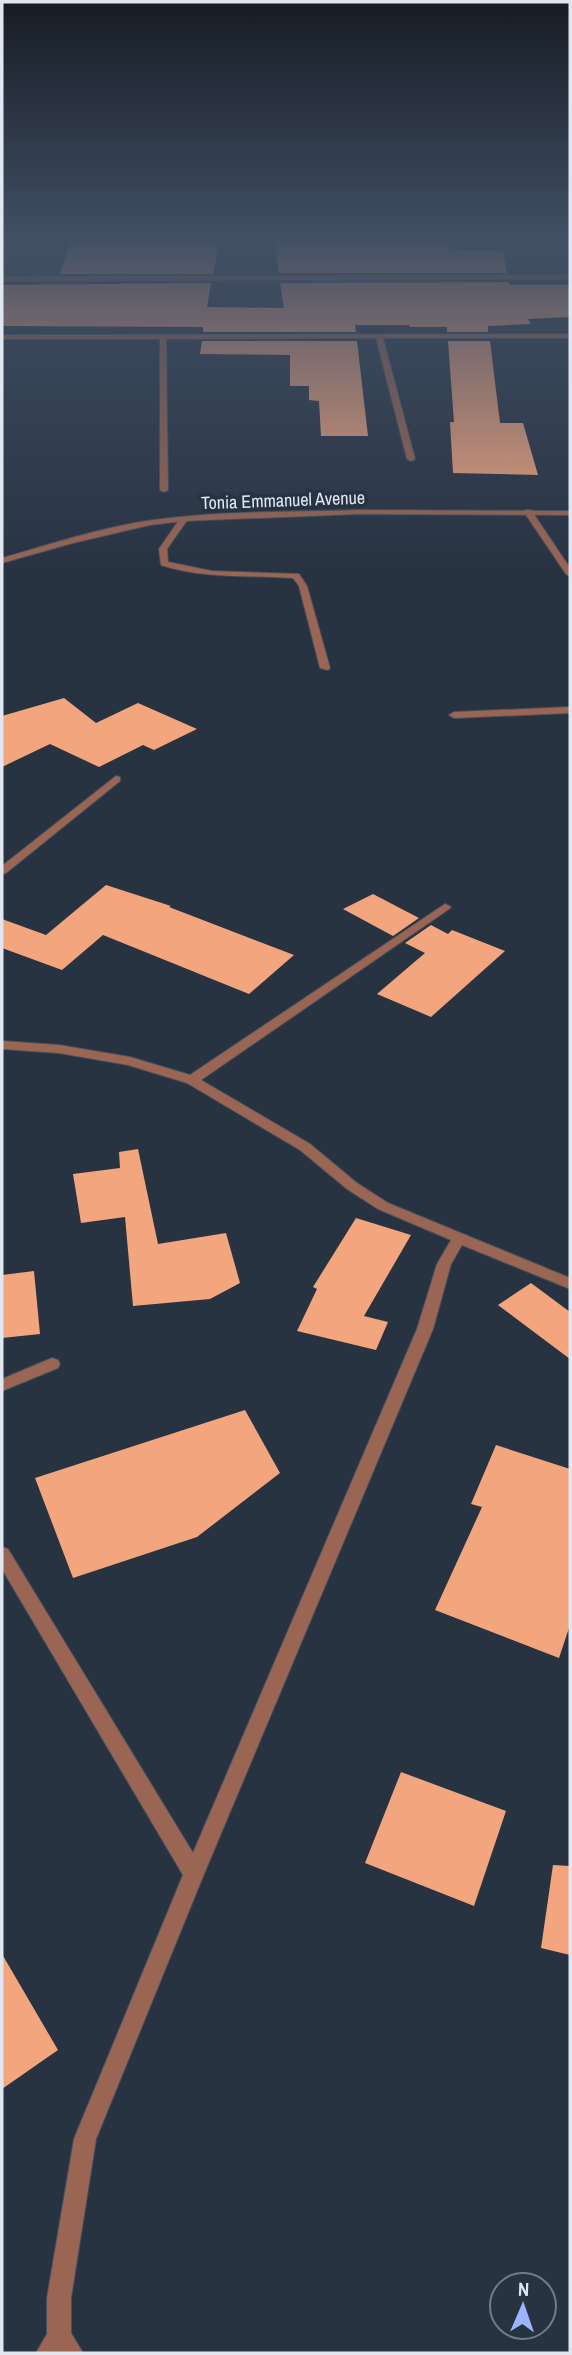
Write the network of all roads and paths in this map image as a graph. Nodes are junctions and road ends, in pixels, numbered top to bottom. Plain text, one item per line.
1 (163, 353) edge
2 (383, 353) edge
3 (411, 459) dead end
4 (164, 490) dead end
5 (528, 512) junction
6 (570, 513) edge
7 (184, 519) junction
8 (2, 561) edge
9 (570, 574) edge
10 (325, 668) dead end
11 (570, 710) edge
12 (454, 715) dead end
13 (116, 779) dead end
14 (2, 871) edge
15 (445, 907) dead end
16 (2, 1045) edge
17 (192, 1080) junction
18 (458, 1238) junction
19 (570, 1284) edge
20 (52, 1364) dead end
21 (2, 1385) edge
22 (2, 1554) edge
23 (194, 1874) junction
24 (59, 2348) edge

1 - 4 street
2 - 3 street
5 - 6 street, Tonia Emmanuel Avenue
5 - 7 street, Tonia Emmanuel Avenue
5 - 9 street
7 - 8 street, Tonia Emmanuel Avenue
7 - 10 street
11 - 12 street
13 - 14 street
15 - 17 street
16 - 17 street
17 - 18 street
18 - 19 street
18 - 23 street
20 - 21 street
22 - 23 street
23 - 24 street

